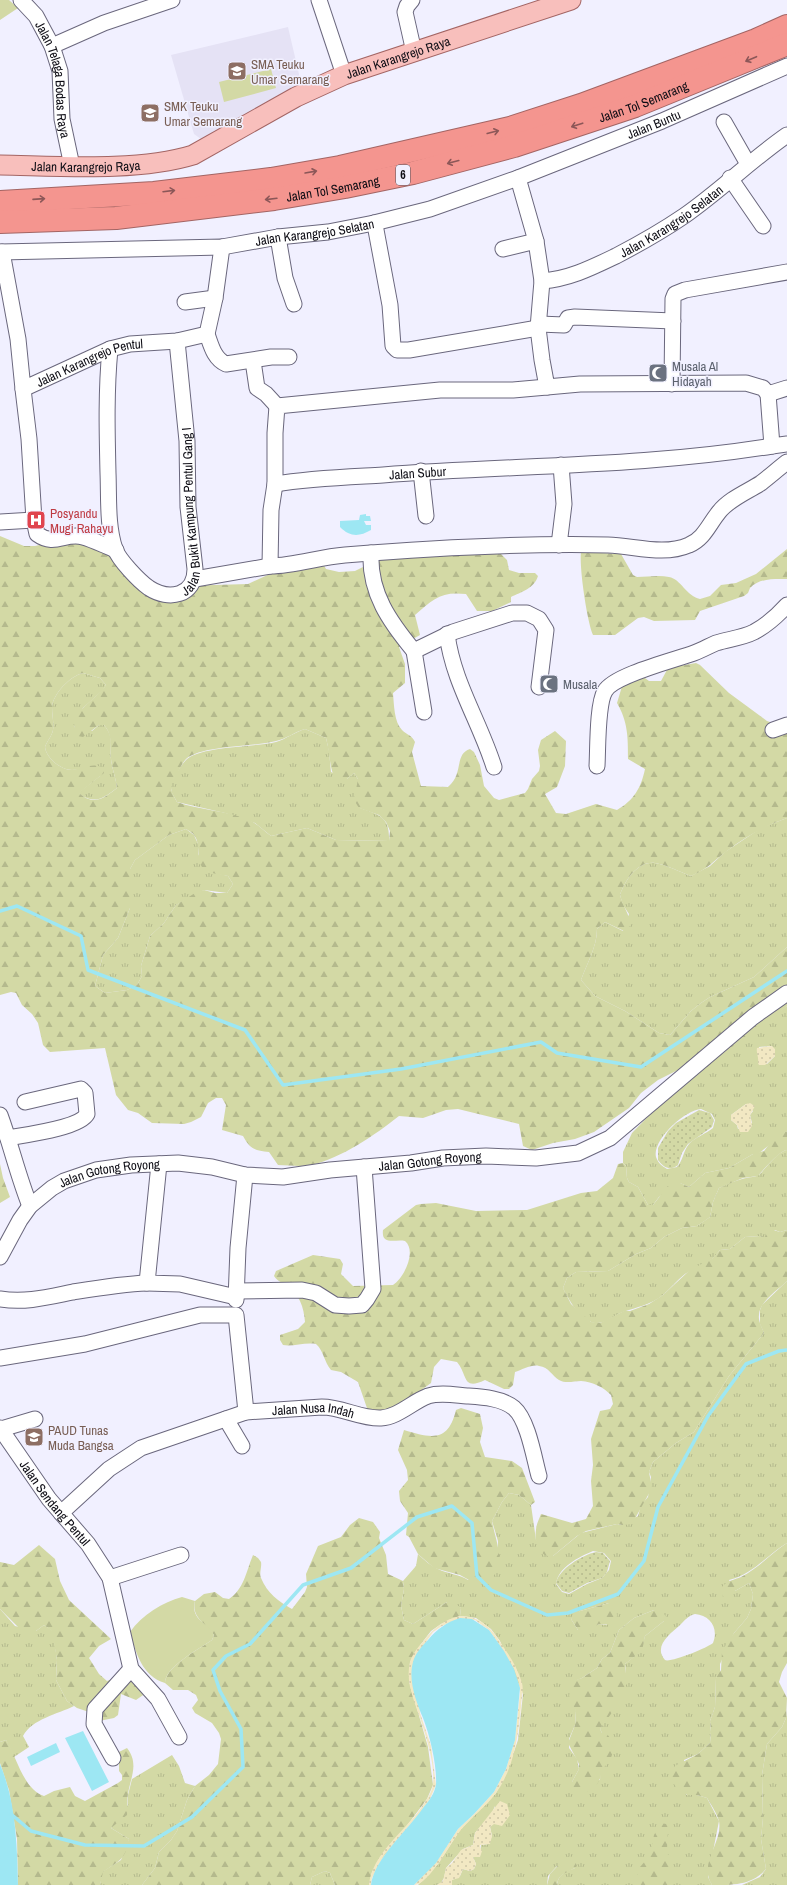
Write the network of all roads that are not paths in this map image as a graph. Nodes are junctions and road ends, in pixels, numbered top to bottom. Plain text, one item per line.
1 (21, 0) edge
2 (172, 0) edge
3 (319, 0) edge
4 (412, 0) edge
5 (571, 0) edge
6 (137, 6) edge
7 (787, 21) edge
8 (787, 26) edge
9 (756, 40) junction
10 (787, 44) edge
11 (52, 46) junction
12 (414, 52) junction
13 (787, 66) edge
14 (344, 75) junction
15 (724, 122) dead end
16 (787, 135) edge
17 (748, 164) junction
18 (0, 165) edge
19 (72, 166) junction
20 (518, 178) junction
21 (730, 178) junction
22 (0, 202) edge
23 (0, 222) edge
24 (374, 223) junction
25 (763, 226) dead end
26 (278, 237) junction
27 (536, 241) junction
28 (222, 247) junction
29 (503, 249) dead end
30 (1, 252) edge
31 (787, 272) edge
32 (542, 281) junction
33 (215, 298) junction
34 (184, 302) dead end
35 (294, 304) dead end
36 (673, 321) junction
37 (538, 326) junction
38 (207, 334) junction
39 (177, 341) junction
40 (110, 349) junction
41 (289, 357) dead end
42 (253, 361) junction
43 (672, 384) junction
44 (547, 386) junction
45 (787, 388) edge
46 (23, 389) junction
47 (768, 394) junction
48 (277, 406) junction
49 (787, 444) edge
50 (772, 446) junction
51 (787, 462) edge
52 (561, 465) junction
53 (421, 471) junction
54 (275, 484) junction
55 (426, 516) dead end
56 (34, 520) junction
57 (0, 522) edge
58 (559, 545) junction
59 (116, 550) junction
60 (371, 553) junction
61 (270, 566) junction
62 (195, 579) junction
63 (787, 605) edge
64 (447, 634) junction
65 (414, 651) junction
66 (540, 687) dead end
67 (424, 712) dead end
68 (787, 725) edge
69 (773, 730) dead end
70 (597, 766) dead end
71 (494, 767) dead end
72 (787, 993) edge
73 (25, 1102) dead end
74 (0, 1115) edge
75 (8, 1138) junction
76 (159, 1164) junction
77 (364, 1167) junction
78 (245, 1175) junction
79 (30, 1206) junction
80 (0, 1257) edge
81 (147, 1283) junction
82 (237, 1294) junction
83 (0, 1299) edge
84 (236, 1315) junction
85 (0, 1358) edge
86 (246, 1412) junction
87 (35, 1419) dead end
88 (226, 1419) junction
89 (0, 1428) edge
90 (242, 1446) dead end
91 (539, 1476) dead end
92 (61, 1513) junction
93 (181, 1555) dead end
94 (110, 1578) junction
95 (131, 1669) junction
96 (179, 1737) dead end
97 (113, 1758) dead end

1 - 11 street, Jalan Telaga Bodas Raya
2 - 6 street
3 - 14 street
4 - 12 street
5 - 12 main road, Jalan Karangrejo Raya
6 - 11 street
7 - 9 highway
8 - 9 highway, Jalan Tol Semarang / 6
22 -> 9 highway, Jalan Tol Semarang / 6
10 -> 23 highway, Jalan Tol Semarang / 6
11 - 19 street, Jalan Telaga Bodas Raya
12 - 14 main road, Jalan Karangrejo Raya
13 - 20 street, Jalan Buntu
14 - 19 main road, Jalan Karangrejo Raya
15 - 17 street
16 - 17 street, Jalan Karangrejo Selatan
17 - 21 street, Jalan Karangrejo Selatan
18 - 19 main road, Jalan Karangrejo Raya
20 - 24 street, Jalan Karangrejo Selatan
20 - 27 street
21 - 25 street
21 - 32 street, Jalan Karangrejo Selatan
24 - 26 street, Jalan Karangrejo Selatan
24 - 37 street
26 - 28 street, Jalan Karangrejo Selatan
26 - 35 street
27 - 29 street
27 - 32 street
28 - 30 street, Jalan Karangrejo Selatan
28 - 33 street
30 - 46 street, Jalan Karangrejo Pentul
31 - 36 street
32 - 37 street
33 - 34 street
33 - 38 street
36 - 37 street
36 - 43 street
37 - 44 street
38 - 39 street, Jalan Karangrejo Pentul
38 - 42 street
39 - 40 street, Jalan Karangrejo Pentul
39 - 62 street, Jalan Bukit Kampung Pentul Gang I
40 - 46 street, Jalan Karangrejo Pentul
40 - 59 street
41 - 42 street
42 - 48 street
43 - 44 street
43 - 47 street
44 - 48 street
45 - 47 street
46 - 56 street
47 - 50 street
48 - 54 street
49 - 50 street
50 - 52 street, Jalan Subur
51 - 58 street
52 - 53 street, Jalan Subur
52 - 58 street
53 - 54 street, Jalan Subur
53 - 55 street
54 - 61 street
56 - 57 street
56 - 59 street
58 - 60 street
59 - 62 street, Jalan Bukit Kampung Pentul Gang I
60 - 61 street
60 - 65 street
61 - 62 street
63 - 70 street
64 - 65 street
64 - 66 street
64 - 71 street
65 - 67 street
68 - 69 street
72 - 77 street, Jalan Gotong Royong
73 - 75 street
74 - 75 street
75 - 79 street
76 - 78 street, Jalan Gotong Royong
76 - 79 street, Jalan Gotong Royong
76 - 81 street
77 - 78 street, Jalan Gotong Royong
77 - 82 street
78 - 82 street
79 - 80 street
81 - 82 street
81 - 83 street
82 - 84 street
84 - 85 street
84 - 86 street
86 - 88 street, Jalan Nusa Indah
86 - 91 street, Jalan Nusa Indah
87 - 89 street
88 - 90 street
88 - 92 street, Jalan Nusa Indah
89 - 92 street, Jalan Sendang Pentul
92 - 94 street, Jalan Sendang Pentul
93 - 94 street
94 - 95 street, Jalan Sendang Pentul
95 - 96 street, Jalan Sendang Pentul
95 - 97 street

